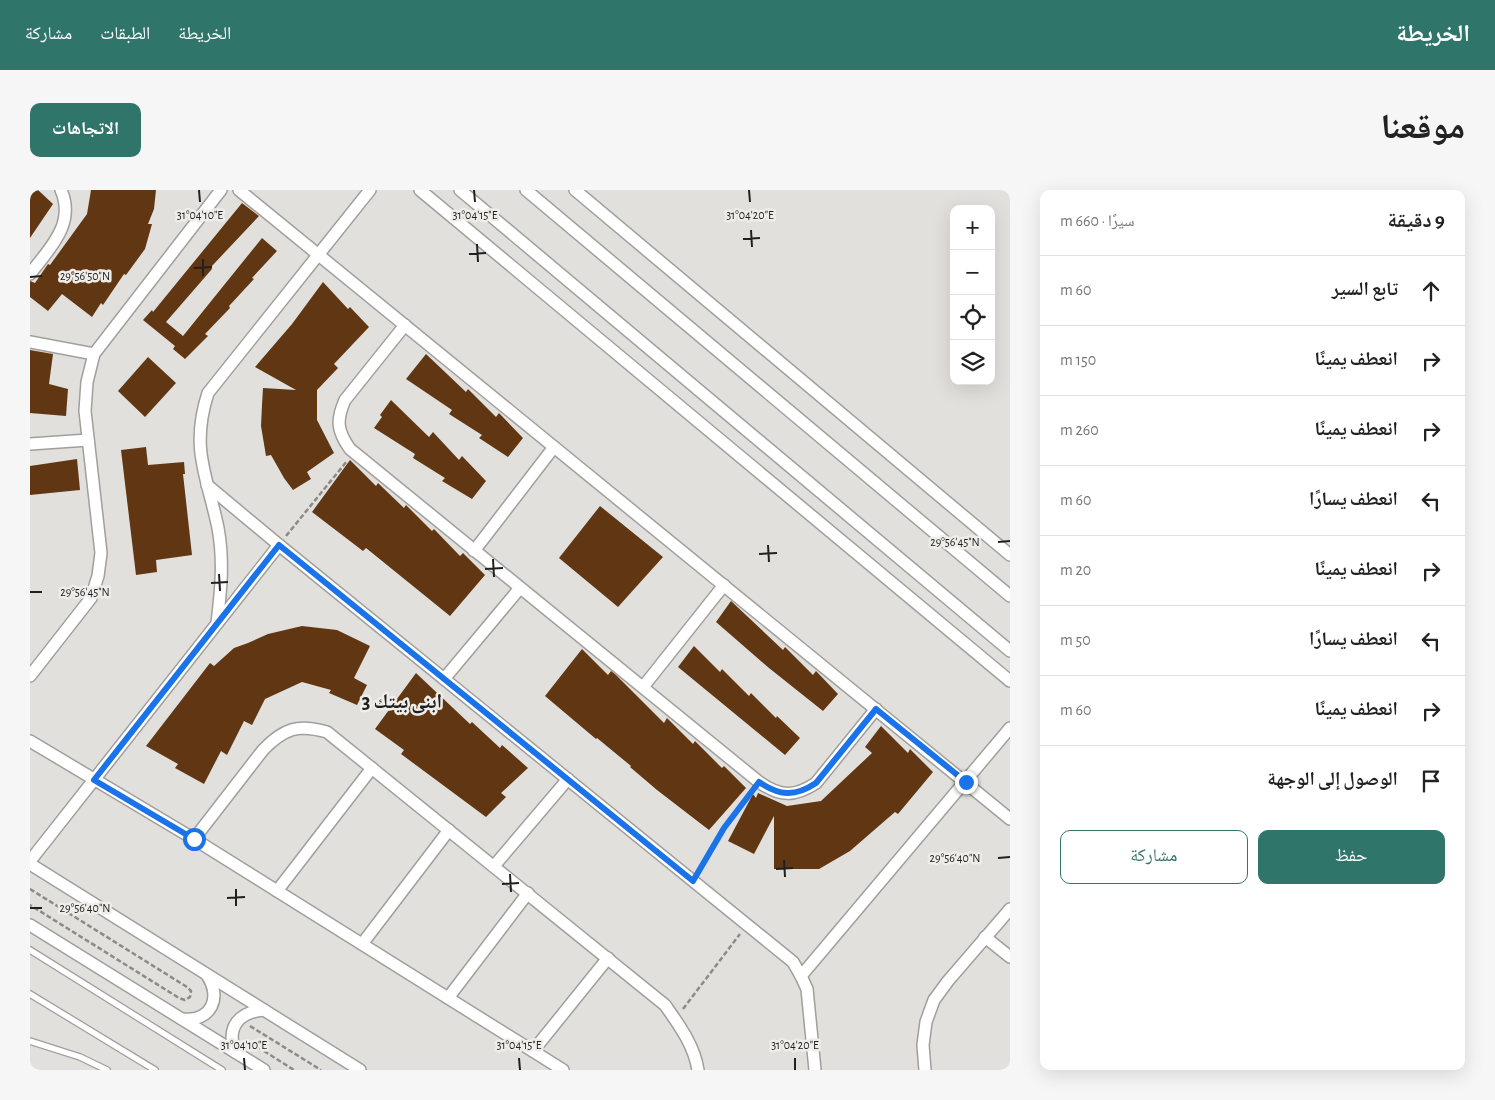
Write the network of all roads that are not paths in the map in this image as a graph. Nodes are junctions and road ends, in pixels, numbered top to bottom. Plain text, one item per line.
1 (61, 190) edge
2 (221, 190) edge
3 (239, 190) edge
4 (370, 190) edge
5 (420, 190) edge
6 (460, 190) edge
7 (526, 190) edge
8 (575, 190) edge
9 (318, 254) junction
10 (30, 274) edge
11 (405, 325) junction
12 (30, 342) edge
13 (94, 354) junction
14 (88, 440) junction
15 (30, 444) edge
16 (554, 447) junction
17 (207, 484) junction
18 (279, 545) junction
19 (474, 551) junction
20 (1010, 555) edge
21 (724, 585) junction
22 (520, 588) junction
23 (1010, 596) edge
24 (217, 623) junction
25 (1010, 651) edge
26 (30, 676) edge
27 (444, 679) junction
28 (1010, 681) edge
29 (643, 687) junction
30 (876, 709) junction
31 (1010, 728) edge
32 (30, 741) edge
33 (372, 768) junction
34 (568, 779) junction
35 (94, 780) junction
36 (966, 782) junction
37 (1010, 819) edge
38 (449, 830) junction
39 (194, 839) junction
40 (30, 862) edge
41 (494, 866) junction
42 (277, 891) junction
43 (528, 893) junction
44 (1010, 909) edge
45 (30, 925) edge
46 (985, 937) junction
47 (362, 944) junction
48 (30, 950) edge
49 (1010, 957) edge
50 (608, 958) junction
51 (207, 975) junction
52 (802, 976) junction
53 (30, 994) edge
54 (448, 998) junction
55 (264, 1010) junction
56 (182, 1019) junction
57 (30, 1040) edge
58 (533, 1051) junction
59 (235, 1052) junction
60 (107, 1070) edge
61 (155, 1070) edge
62 (222, 1070) edge
63 (264, 1070) edge
64 (360, 1070) edge
65 (563, 1070) edge
66 (698, 1070) edge
67 (815, 1070) edge
68 (925, 1070) edge

1 - 10 street
2 - 13 street
3 - 9 street
4 - 9 street
5 - 28 street
6 - 25 street
7 - 23 street
8 - 20 street
9 - 11 street
9 - 17 street
11 - 16 street
11 - 19 street
12 - 13 street
13 - 14 street
14 - 15 street
14 - 26 street
16 - 19 street
16 - 21 street
17 - 18 street
17 - 24 street
18 - 24 street
18 - 27 street
19 - 22 street
21 - 29 street
21 - 30 street
22 - 27 street
22 - 29 street
24 - 35 street
27 - 34 street
29 - 30 street
30 - 36 street
31 - 36 street
32 - 35 street
33 - 38 street
33 - 39 street
33 - 42 street
34 - 41 street
34 - 52 street
35 - 39 street
35 - 40 street
36 - 37 street
36 - 52 street
38 - 41 street
38 - 47 street
39 - 42 street
40 - 51 street
41 - 43 street
42 - 47 street
43 - 50 street
43 - 54 street
44 - 46 street
45 - 56 street
46 - 49 street
46 - 68 street
47 - 54 street
48 - 62 lane
50 - 58 street
50 - 66 street
51 - 55 street
51 - 56 street
52 - 67 street
53 - 61 lane
54 - 58 street
55 - 59 street
55 - 64 street
56 - 59 street
57 - 60 lane
58 - 65 street
59 - 63 street

